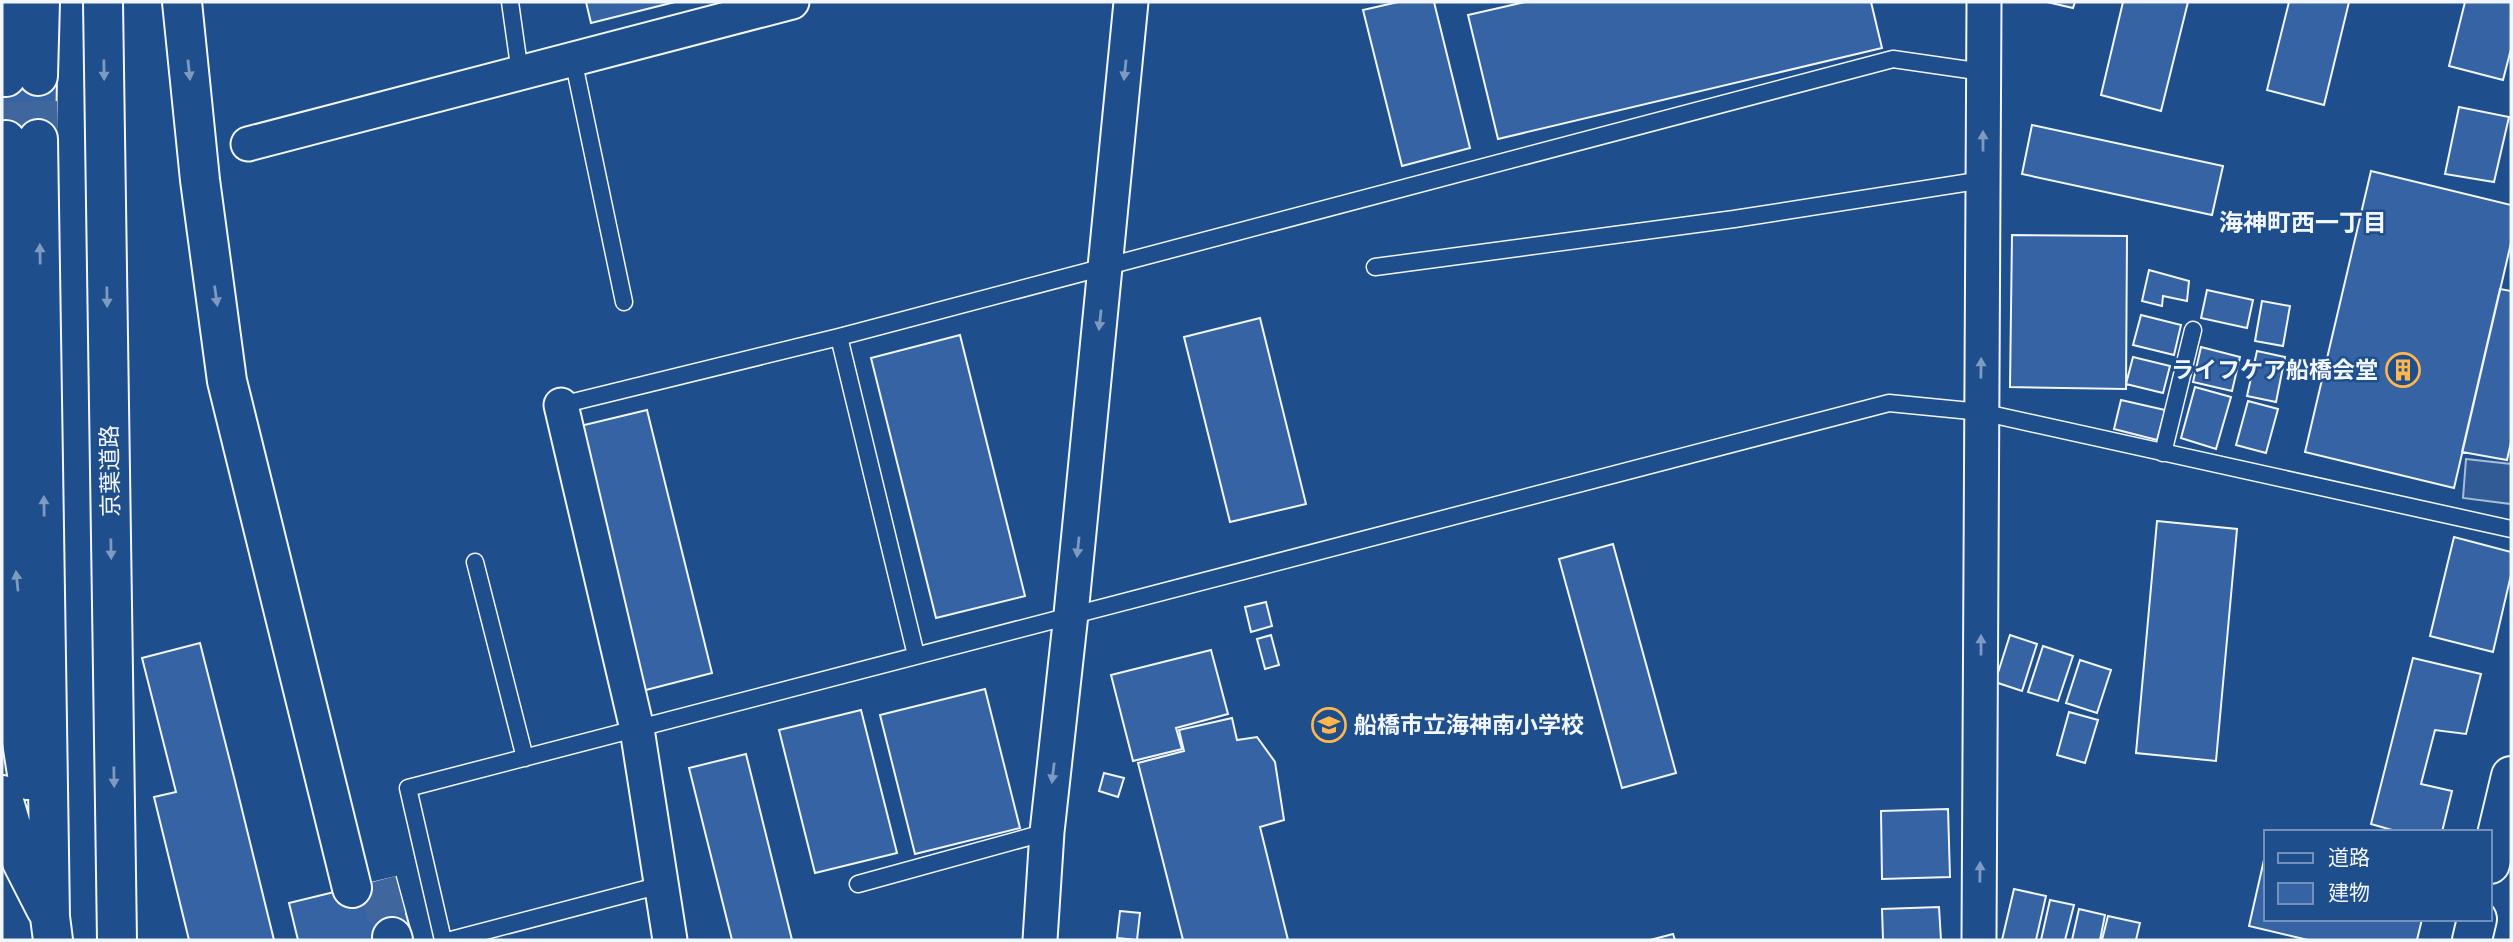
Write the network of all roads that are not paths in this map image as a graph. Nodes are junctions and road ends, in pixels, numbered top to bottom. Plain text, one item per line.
1 (7, 2) edge
2 (40, 2) edge
3 (103, 2) edge
4 (182, 2) edge
5 (510, 2) edge
6 (792, 2) edge
7 (1131, 2) edge
8 (1984, 2) edge
9 (573, 59) junction
10 (1983, 72) junction
11 (520, 73) junction
12 (22, 139) tunnel mouth
13 (248, 144) dead end
14 (1983, 180) junction
15 (1105, 267) junction
16 (1375, 267) dead end
17 (624, 302) dead end
18 (2193, 330) dead end
19 (839, 337) junction
20 (561, 405) joint
21 (1981, 412) junction
22 (2163, 453) junction
23 (2511, 528) edge
24 (475, 562) dead end
25 (2, 612) edge
26 (1072, 614) junction
27 (916, 655) junction
28 (636, 729) junction
29 (525, 758) junction
30 (2511, 776) edge
31 (2, 795) edge
32 (1046, 832) junction
33 (2492, 856) edge
34 (858, 884) dead end
35 (365, 885) tunnel mouth
36 (661, 885) junction
37 (2477, 921) edge
38 (51, 929) edge
39 (117, 940) edge
40 (443, 940) edge
41 (452, 940) edge
42 (670, 940) edge
43 (1040, 940) edge
44 (1979, 940) edge
45 (2472, 940) edge

1 - 2 main road
3 -> 39 main road, 京葉道路
4 -> 35 main road
5 - 11 lane
6 - 9 street
7 -> 15 street
8 - 10 street
9 - 11 street
9 - 17 lane
14 -> 10 street
10 - 15 lane
11 - 13 street
38 -> 12 main road
14 - 16 lane
21 -> 14 street
15 - 19 lane
15 -> 26 street
18 - 22 lane
19 - 20 lane
19 - 27 lane
20 - 28 street
21 - 22 lane
21 - 26 lane
44 -> 21 street
22 - 23 lane
24 - 29 lane
25 - 38 main road
26 - 27 lane
26 -> 32 street
27 - 28 lane
28 - 29 lane
28 - 36 street
29 - 40 lane
30 - 33 main road
31 - 38 main road
32 - 34 lane
32 - 43 street
36 - 41 lane
36 - 42 street
37 - 45 main road

